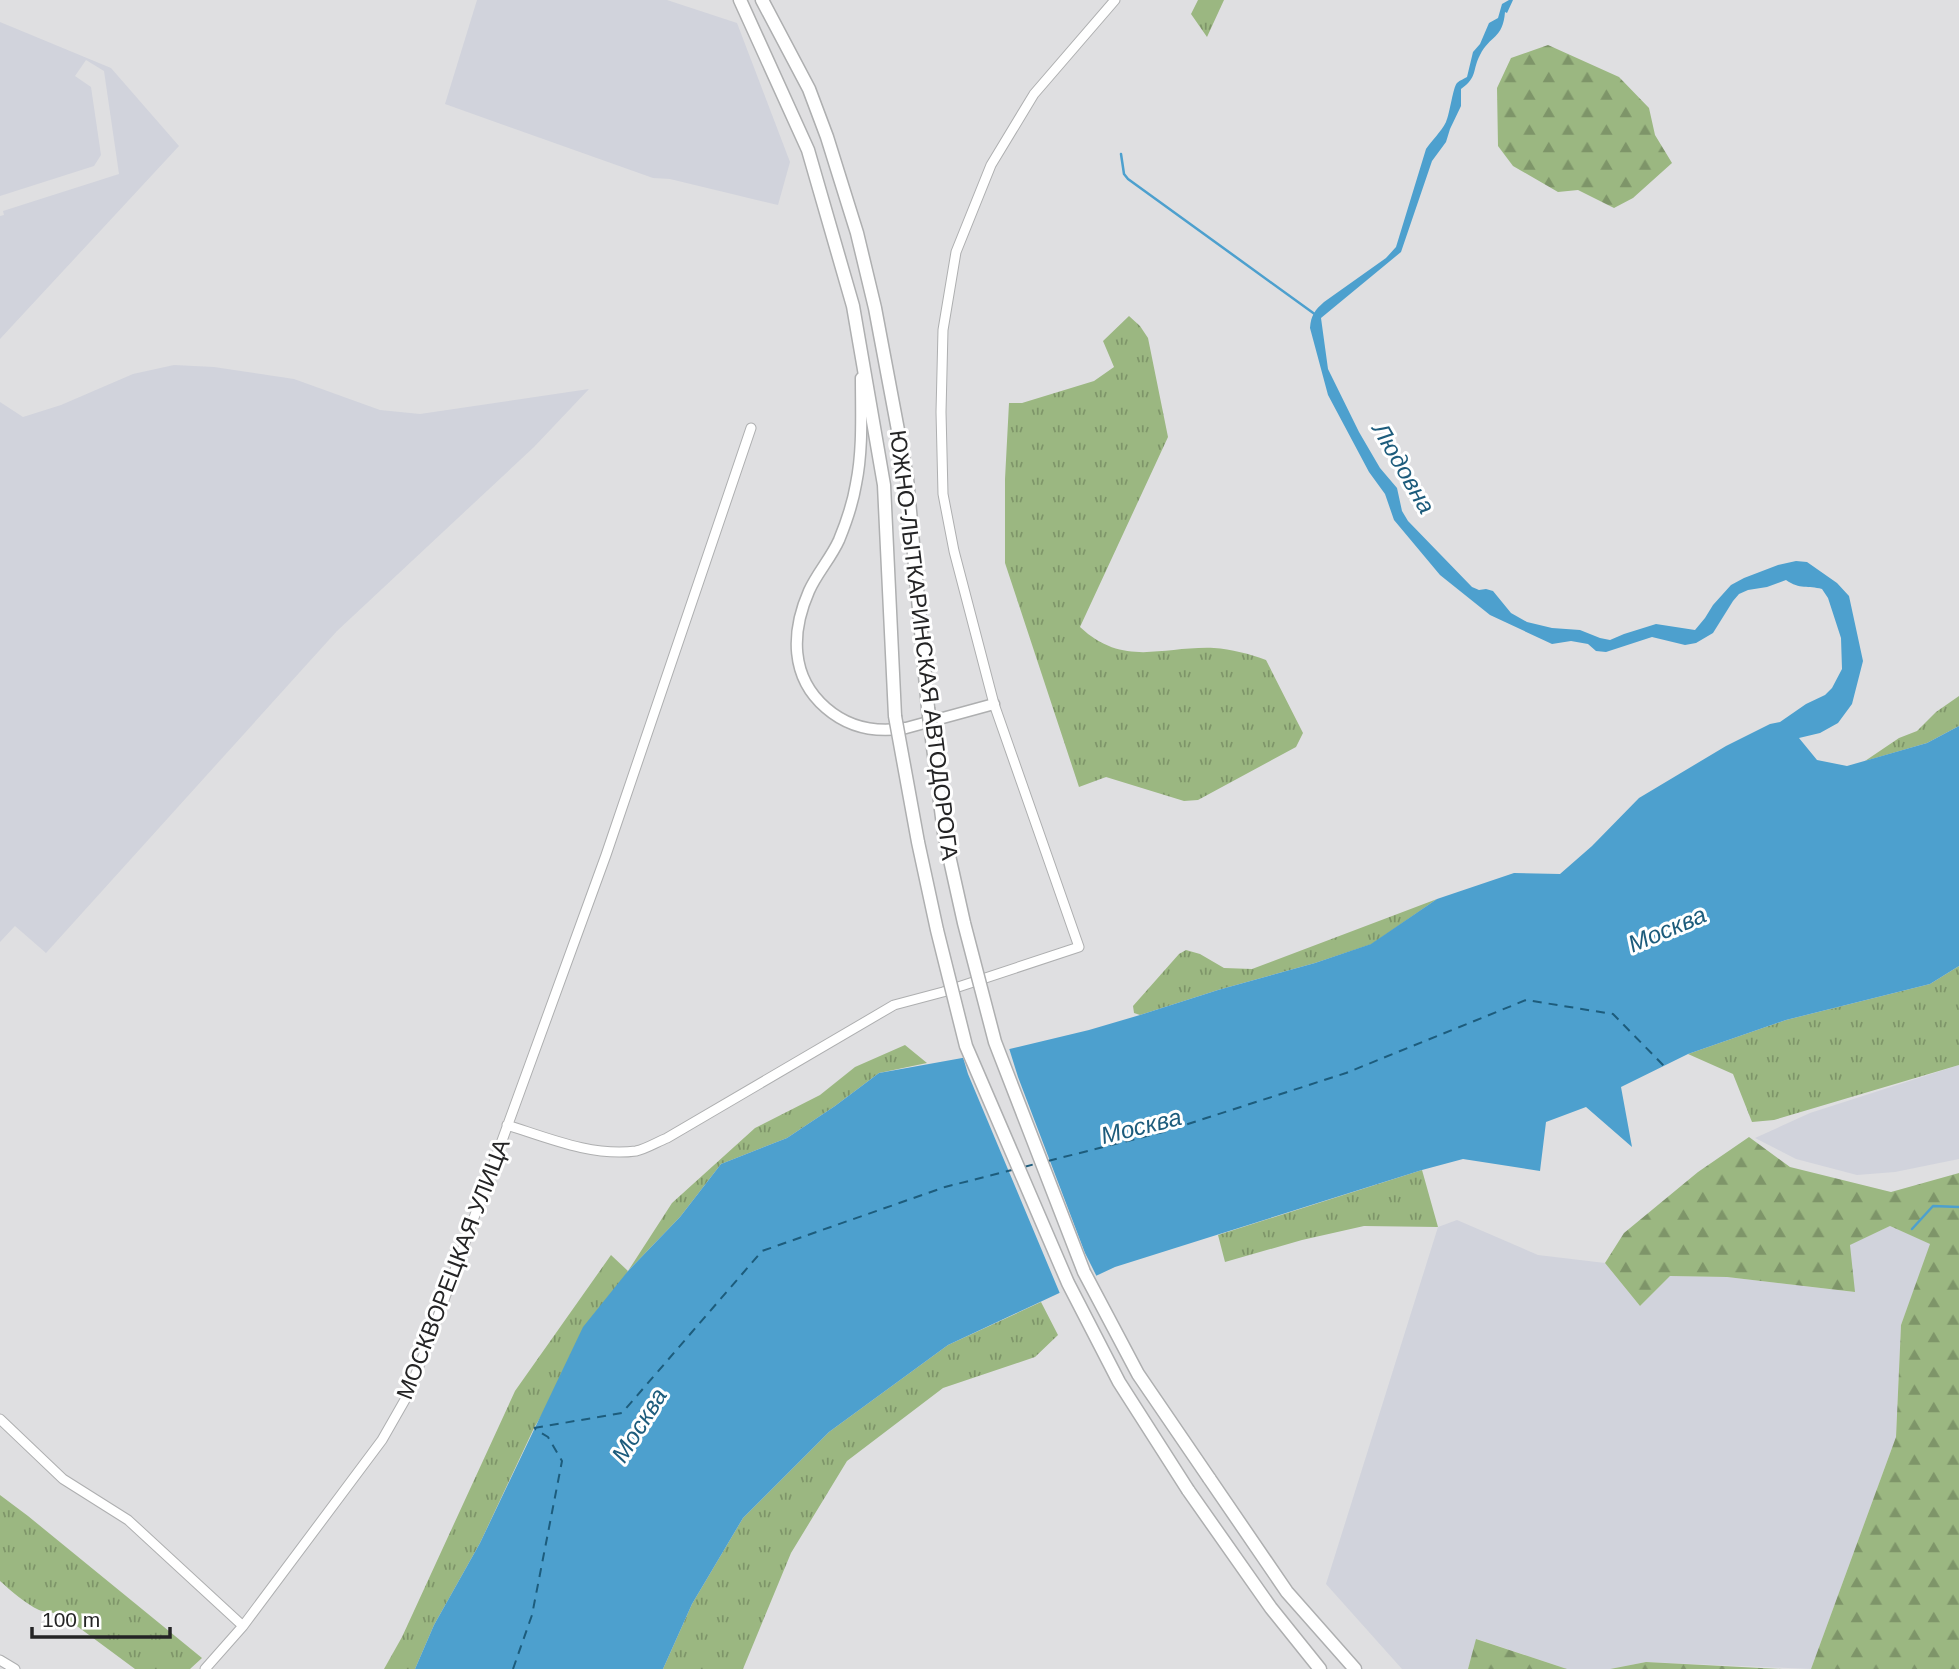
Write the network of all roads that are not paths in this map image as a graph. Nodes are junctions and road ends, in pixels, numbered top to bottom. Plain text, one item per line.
1 (740, 0) edge
2 (762, 0) edge
3 (1115, 0) edge
4 (861, 351) junction
5 (751, 428) dead end
6 (994, 704) junction
7 (507, 1125) junction
8 (0, 1419) edge
9 (243, 1626) junction
10 (0, 1660) edge
11 (15, 1669) edge
12 (205, 1669) edge
13 (1321, 1669) edge
14 (1355, 1669) edge

1 - 4 main road, ЮЖНО-ЛЫТКАРИНСКАЯ АВТОДОРОГА
2 - 14 main road, ЮЖНО-ЛЫТКАРИНСКАЯ АВТОДОРОГА, bridge
3 - 6 street
4 - 6 street
4 - 13 main road, ЮЖНО-ЛЫТКАРИНСКАЯ АВТОДОРОГА, bridge
5 - 7 street, МОСКВОРЕЦКАЯ УЛИЦА
6 - 7 street
7 - 9 street, МОСКВОРЕЦКАЯ УЛИЦА
8 - 9 street
9 - 12 street, МОСКВОРЕЦКАЯ УЛИЦА
10 - 11 street

